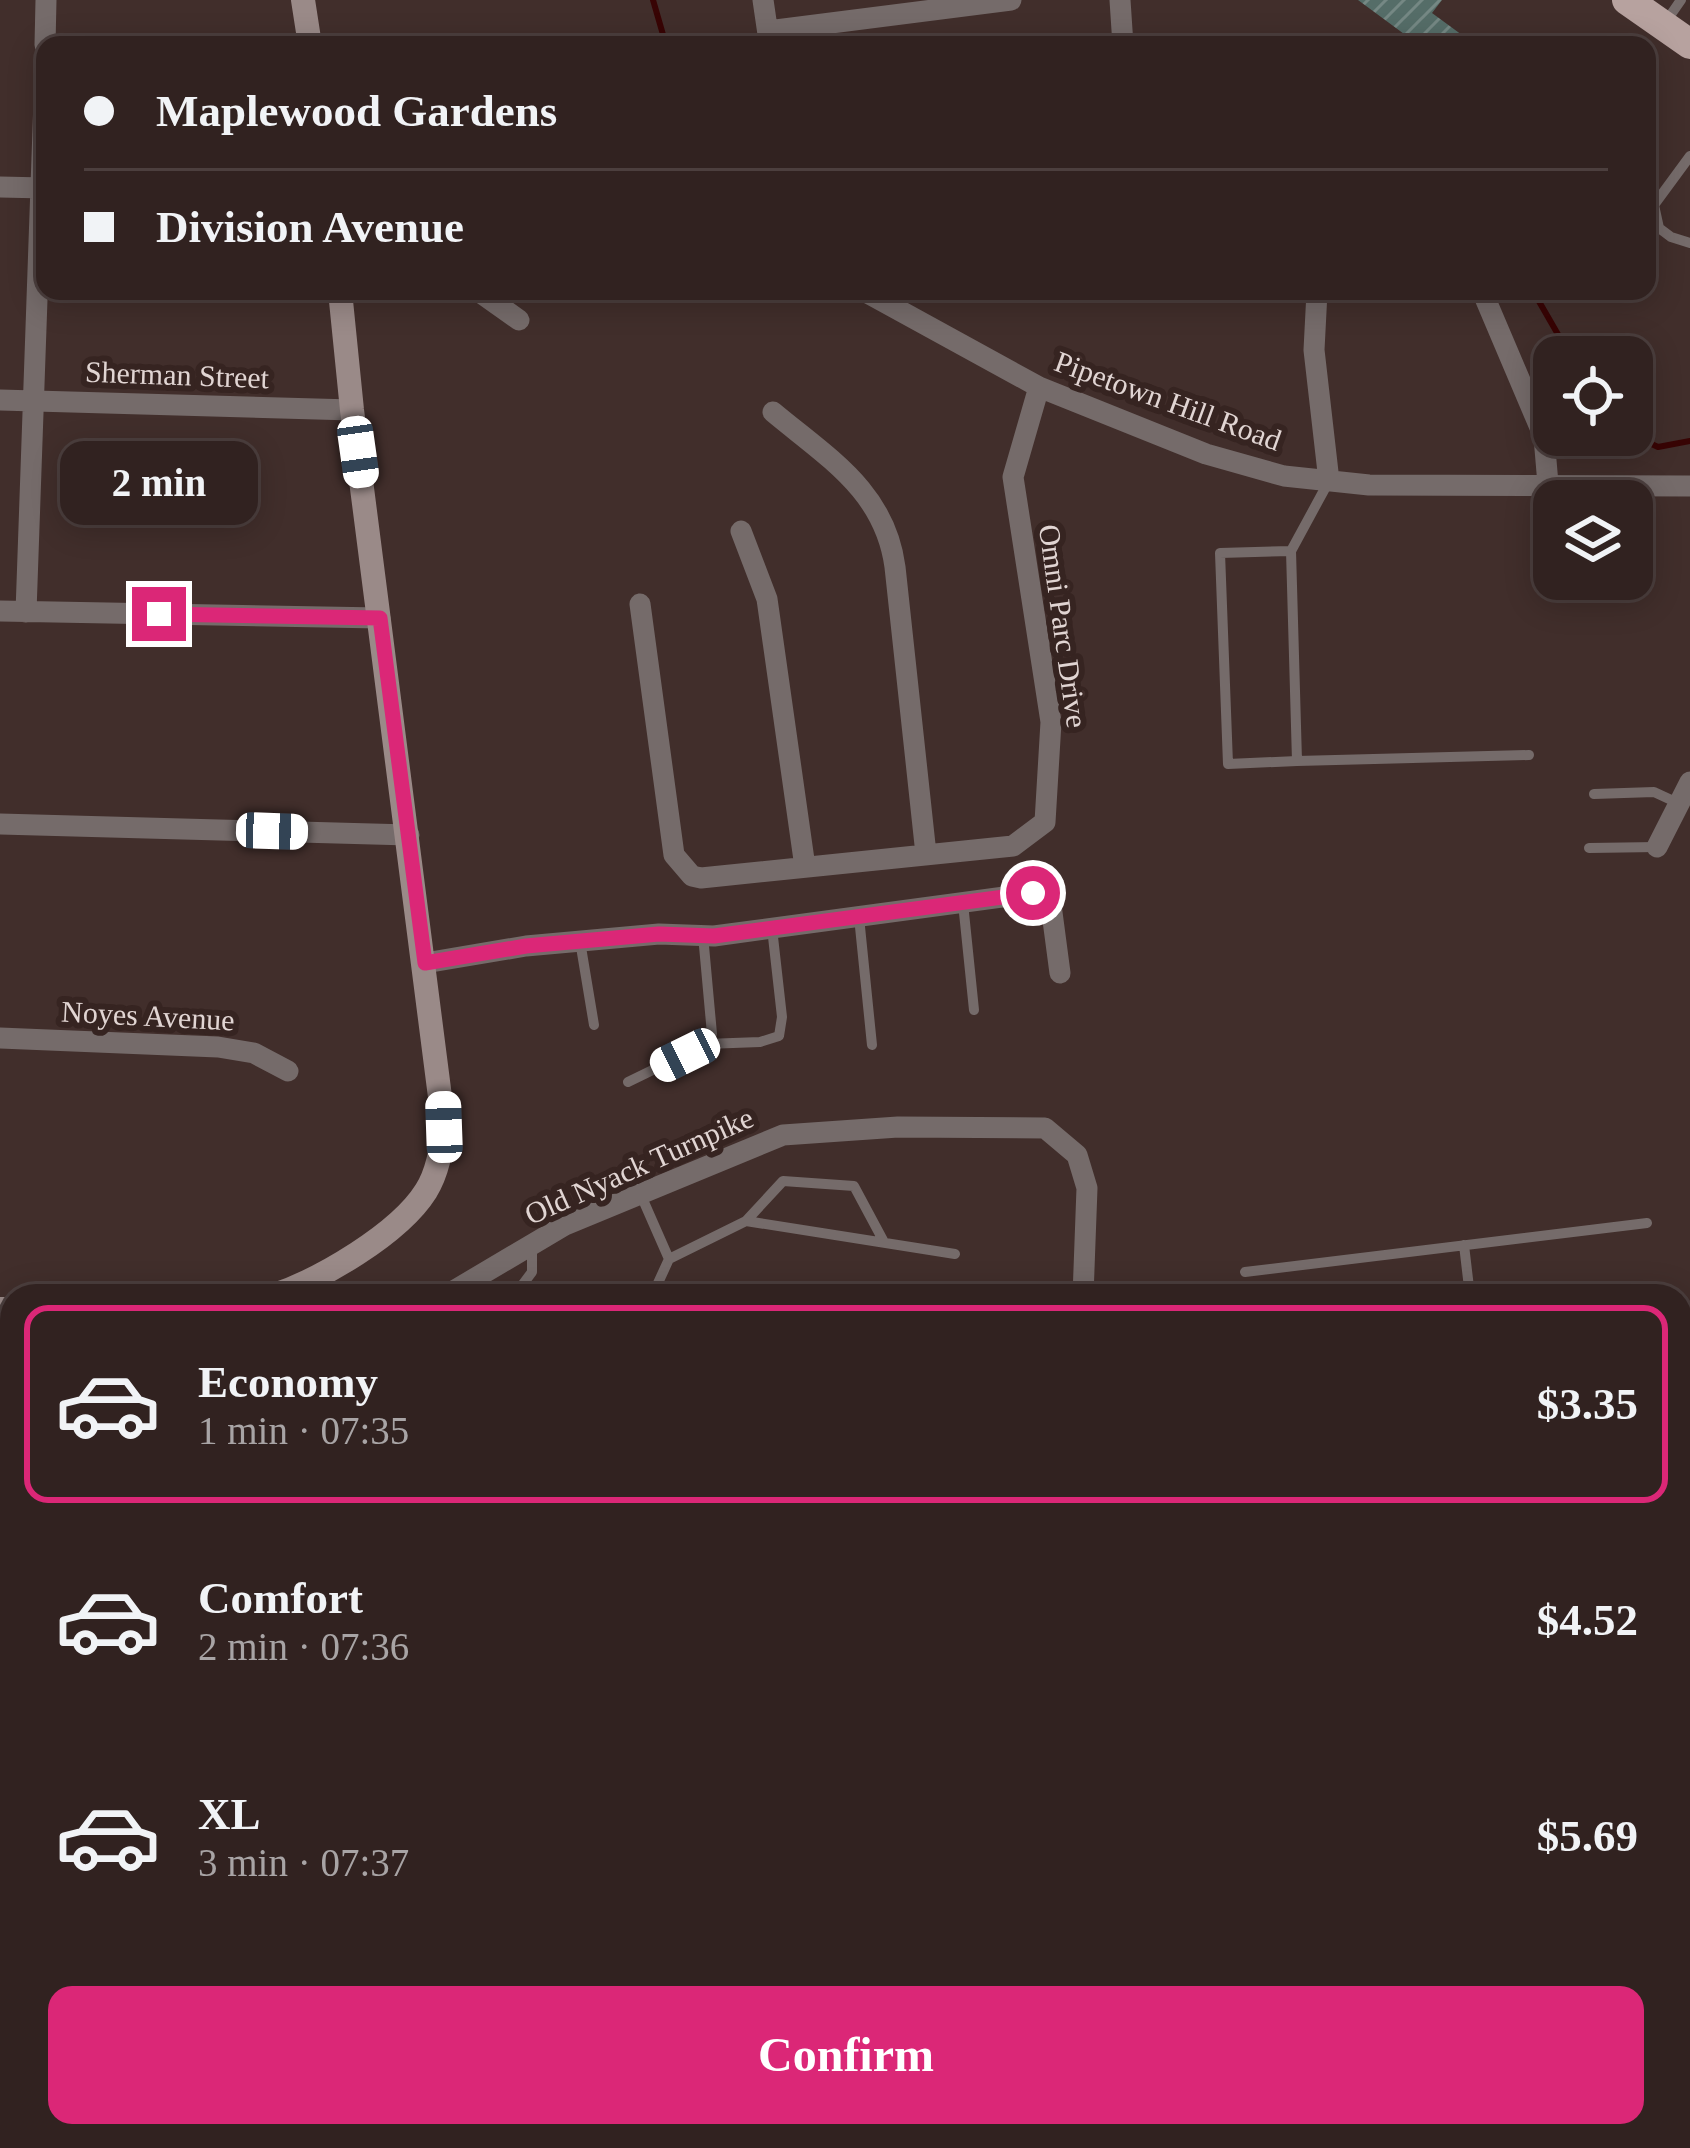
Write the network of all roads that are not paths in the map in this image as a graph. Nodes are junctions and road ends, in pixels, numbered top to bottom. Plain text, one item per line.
1 (46, 0) edge
2 (303, 0) edge
3 (763, 0) edge
4 (1012, 0) edge
5 (1120, 0) edge
6 (1628, 0) edge
7 (1672, 13) edge
8 (46, 36) edge
9 (309, 36) edge
10 (769, 36) edge
11 (782, 36) edge
12 (1120, 36) edge
13 (1690, 44) edge
14 (1690, 156) edge
15 (0, 187) edge
16 (36, 188) edge
17 (1656, 203) edge
18 (1656, 215) edge
19 (1690, 243) edge
20 (39, 300) edge
21 (341, 300) edge
22 (491, 300) edge
23 (902, 300) edge
24 (1317, 300) edge
25 (1486, 300) edge
26 (519, 320) dead end
27 (1039, 387) junction
28 (0, 400) edge
29 (35, 400) junction
30 (352, 410) junction
31 (773, 412) dead end
32 (1548, 480) edge
33 (1329, 481) junction
34 (1533, 484) edge
35 (1653, 485) edge
36 (1690, 486) edge
37 (741, 531) dead end
38 (1292, 551) junction
39 (640, 604) dead end
40 (0, 611) edge
41 (26, 612) junction
42 (380, 618) junction
43 (1529, 755) dead end
44 (1297, 761) junction
45 (1690, 782) edge
46 (1594, 794) dead end
47 (1681, 804) junction
48 (0, 824) edge
49 (409, 835) junction
50 (1657, 847) joint
51 (1589, 848) dead end
52 (926, 854) junction
53 (805, 867) junction
54 (963, 903) junction
55 (859, 916) junction
56 (772, 928) junction
57 (703, 935) junction
58 (580, 941) junction
59 (425, 963) junction
60 (1060, 973) dead end
61 (974, 1010) dead end
62 (594, 1025) dead end
63 (0, 1038) edge
64 (706, 1044) junction
65 (872, 1046) dead end
66 (288, 1071) dead end
67 (628, 1082) dead end
68 (640, 1193) junction
69 (746, 1221) junction
70 (1647, 1222) dead end
71 (884, 1241) junction
72 (1464, 1245) junction
73 (532, 1246) junction
74 (955, 1254) dead end
75 (669, 1258) junction
76 (1245, 1271) dead end
77 (294, 1284) edge
78 (466, 1284) edge
79 (523, 1284) edge
80 (657, 1284) edge
81 (1083, 1284) edge
82 (1469, 1284) edge

1 - 8 street
2 - 9 street
3 - 10 street
4 - 11 street
5 - 12 street
6 - 7 main road
7 - 13 main road
14 - 17 lane
15 - 16 street
18 - 19 lane
20 - 29 street
21 - 30 street
22 - 26 street
23 - 27 street, Pipetown Hill Road
24 - 33 street
25 - 32 street
27 - 33 street, Pipetown Hill Road
27 - 52 street, Omni Parc Drive
28 - 29 street, Sherman Street
29 - 30 street, Sherman Street
29 - 41 street
30 - 42 street
31 - 52 street
33 - 34 street, Pipetown Hill Road
33 - 38 lane
35 - 36 street, Pipetown Hill Road
37 - 53 street
38 - 44 lane
38 - 44 lane
39 - 53 street, Omni Parc Drive
40 - 41 street
41 - 42 street
42 - 49 street
43 - 44 lane
45 - 47 street
46 - 47 lane
47 - 50 street
48 - 49 street
49 - 59 street
50 - 51 lane
52 - 53 street, Omni Parc Drive
54 - 55 street
54 - 60 street
54 - 61 lane
55 - 56 street
55 - 65 lane
56 - 57 street
56 - 64 lane
57 - 58 street
57 - 64 lane
58 - 59 street
58 - 62 lane
59 - 77 street
63 - 66 street, Noyes Avenue
64 - 67 lane
68 - 73 street, Old Nyack Turnpike
68 - 75 lane
68 - 81 street, Old Nyack Turnpike
69 - 71 lane
69 - 71 lane
69 - 75 lane
70 - 72 lane
71 - 74 lane
72 - 76 lane
72 - 82 lane
73 - 78 street, Old Nyack Turnpike
73 - 79 lane
75 - 80 lane

